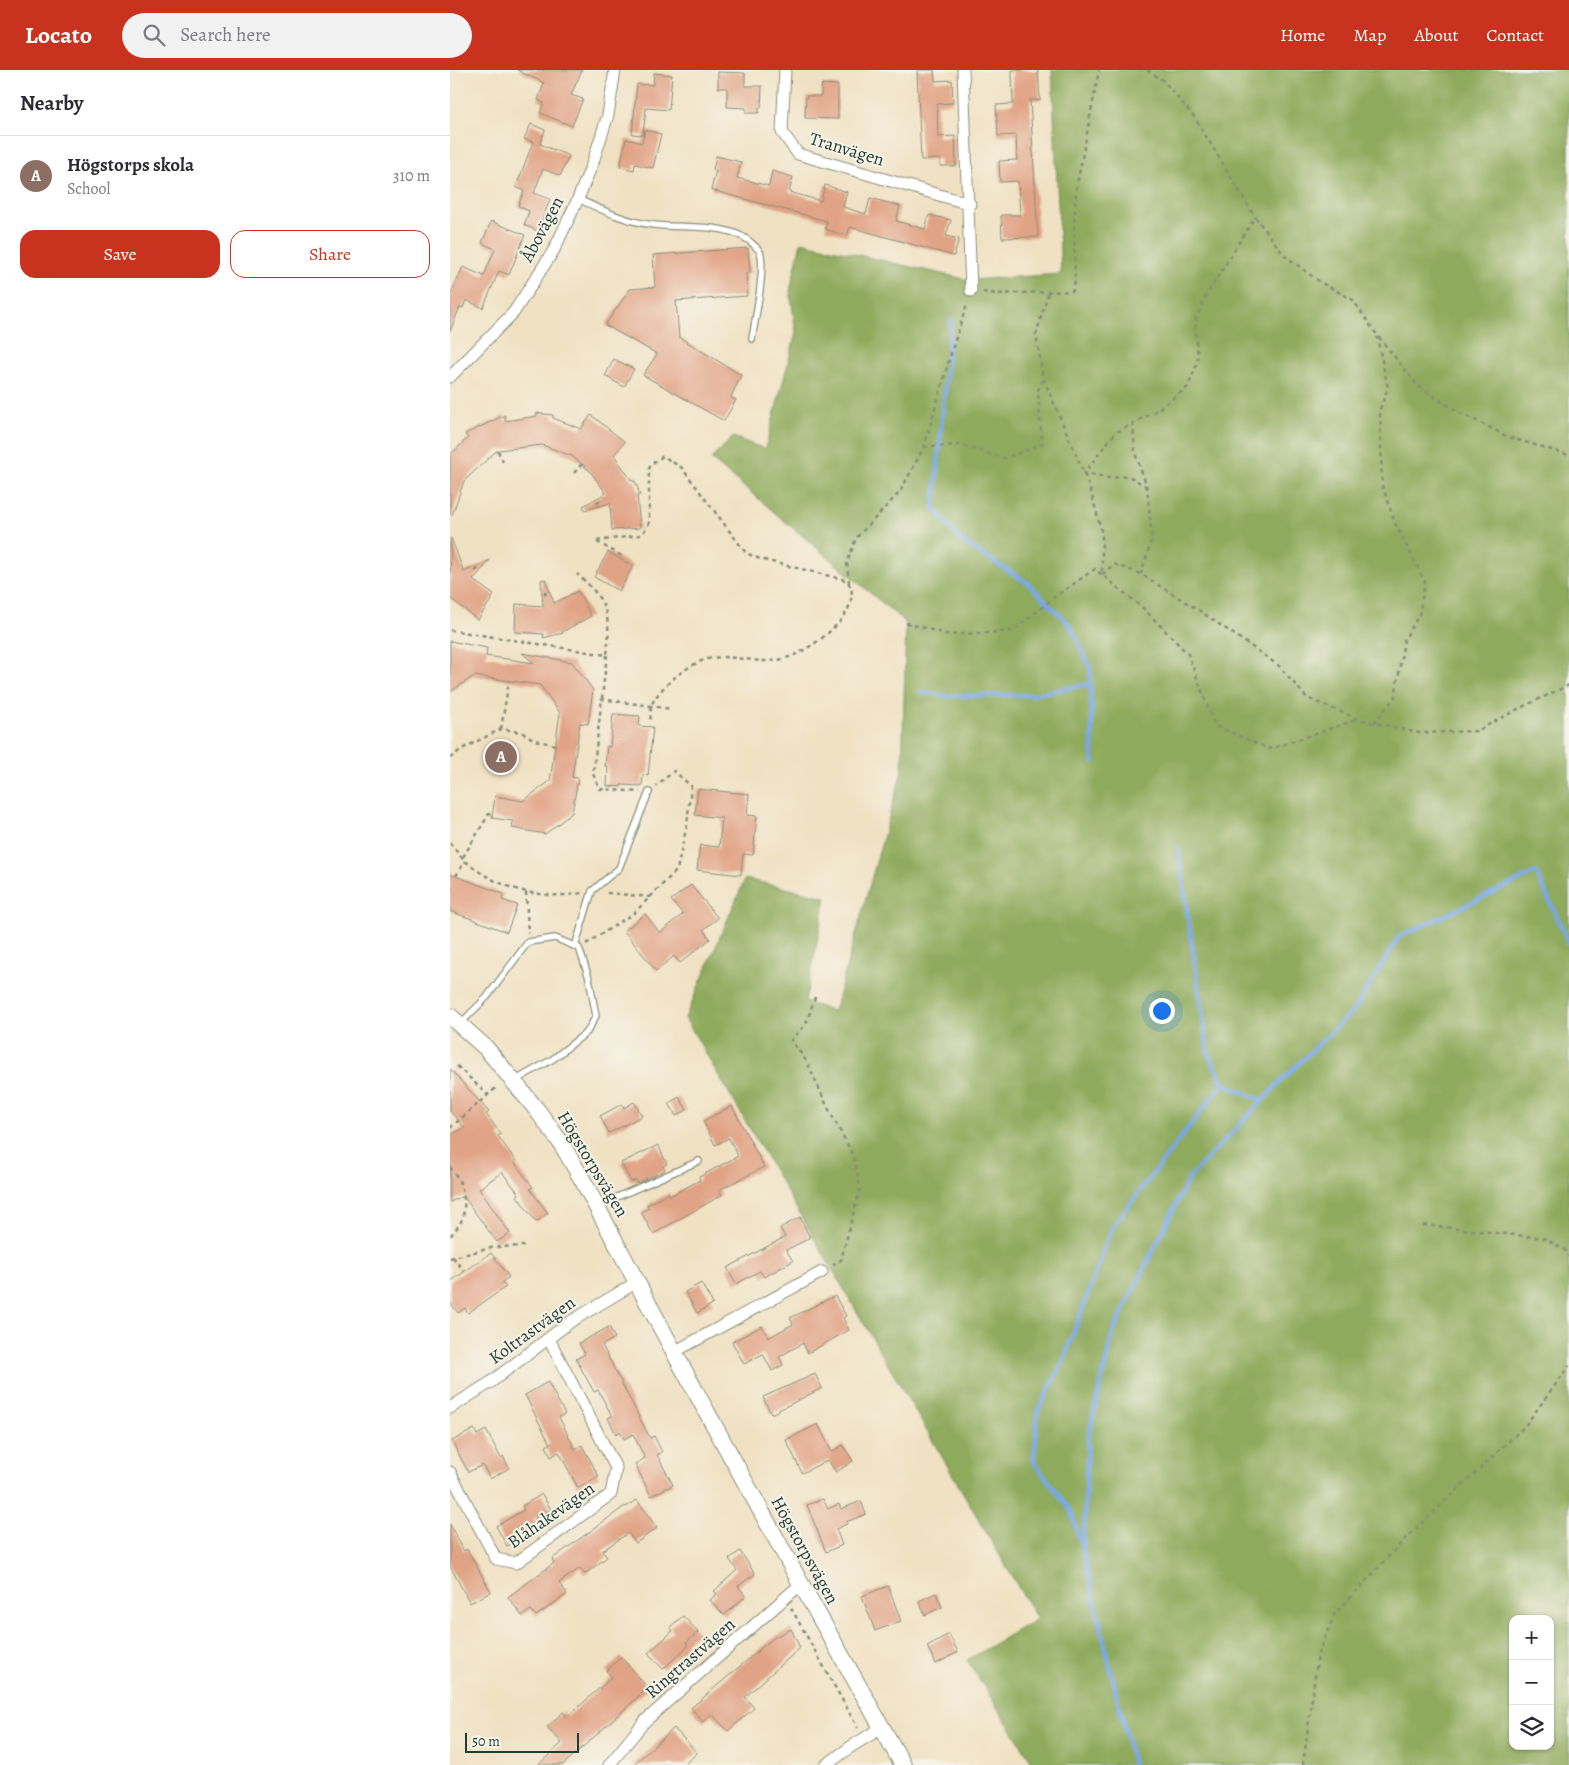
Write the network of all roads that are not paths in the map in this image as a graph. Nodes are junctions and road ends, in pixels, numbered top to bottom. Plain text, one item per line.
1 (615, 70) edge
2 (785, 70) edge
3 (963, 70) edge
4 (578, 199) junction
5 (970, 204) junction
6 (972, 291) road end
7 (752, 339) dead end
8 (450, 377) edge
9 (649, 792) road end
10 (577, 948) junction
11 (455, 1020) edge
12 (512, 1079) junction
13 (699, 1161) dead end
14 (597, 1206) junction
15 (822, 1272) road end
16 (637, 1282) junction
17 (549, 1339) junction
18 (674, 1352) junction
19 (450, 1408) edge
20 (450, 1472) edge
21 (801, 1584) junction
22 (883, 1727) junction
23 (609, 1765) edge
24 (826, 1765) edge
25 (903, 1765) edge

1 - 4 street, Åbovägen
2 - 5 street, Tranvägen
3 - 5 street
4 - 7 lane
4 - 8 street, Åbovägen
5 - 6 street
9 - 10 lane
10 - 11 lane
10 - 12 lane
11 - 12 street, Högstorpsvägen
12 - 14 street, Högstorpsvägen
13 - 14 lane
14 - 16 street, Högstorpsvägen
15 - 18 street
16 - 17 street, Koltrastvägen
16 - 18 street, Högstorpsvägen
17 - 19 street, Koltrastvägen
17 - 20 street, Blåhakevägen
18 - 21 street, Högstorpsvägen
21 - 22 street, Högstorpsvägen
21 - 23 street, Ringtrastvägen
22 - 24 street
22 - 25 street, Högstorpsvägen

